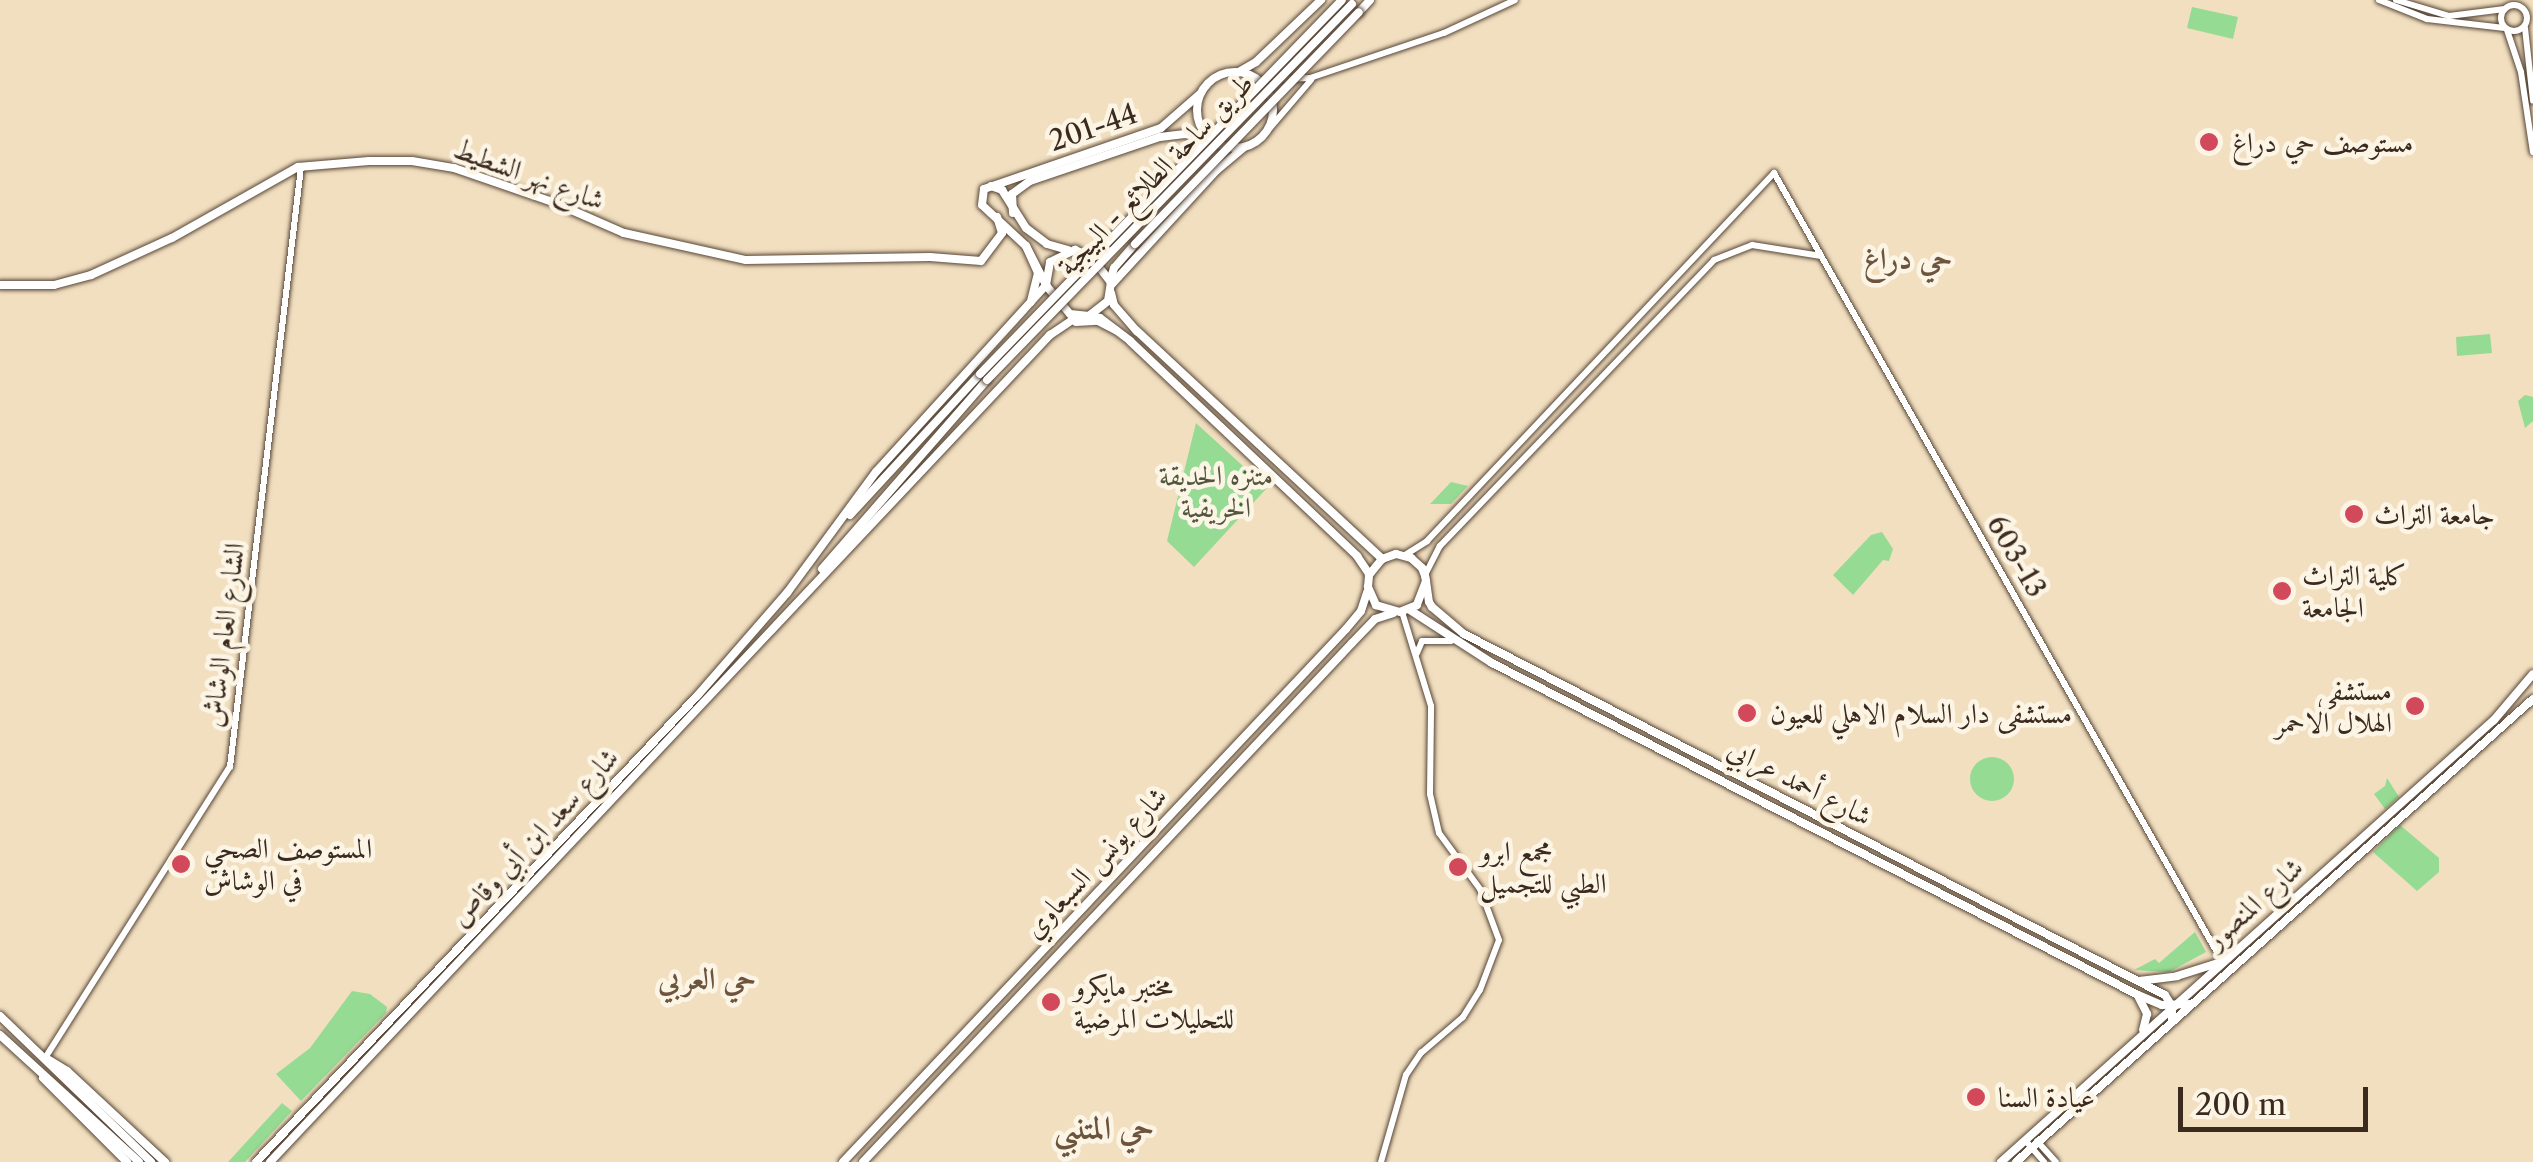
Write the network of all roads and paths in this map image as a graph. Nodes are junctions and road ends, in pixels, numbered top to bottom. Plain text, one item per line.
1 (1321, 0) edge
2 (1342, 0) edge
3 (1370, 0) edge
4 (1515, 0) edge
5 (2379, 0) edge
6 (2396, 0) edge
7 (2533, 3) edge
8 (1356, 5) edge
9 (2521, 7) junction
10 (2504, 8) junction
11 (2528, 21) edge
12 (2506, 29) junction
13 (1237, 73) junction
14 (1321, 75) junction
15 (1264, 83) junction
16 (1200, 94) junction
17 (2533, 101) edge
18 (1269, 129) junction
19 (1209, 140) junction
20 (1250, 144) junction
21 (2533, 152) edge
22 (301, 167) junction
23 (991, 186) junction
24 (1013, 213) junction
25 (997, 217) junction
26 (997, 241) junction
27 (1023, 242) junction
28 (1074, 250) junction
29 (1821, 256) junction
30 (1125, 267) junction
31 (1684, 268) junction
32 (1695, 278) junction
33 (0, 285) edge
34 (1046, 286) junction
35 (1111, 288) junction
36 (1083, 316) junction
37 (1019, 319) junction
38 (1126, 320) junction
39 (1116, 330) junction
40 (1050, 335) junction
41 (983, 377) junction
42 (1556, 404) junction
43 (1566, 414) junction
44 (833, 533) junction
45 (1404, 555) junction
46 (1382, 559) junction
47 (1369, 575) junction
48 (1425, 579) junction
49 (1368, 588) junction
50 (1402, 611) junction
51 (788, 612) junction
52 (1451, 641) junction
53 (1416, 655) junction
54 (2533, 674) edge
55 (2533, 697) edge
56 (2222, 961) junction
57 (2138, 980) junction
58 (2132, 991) junction
59 (2191, 1004) junction
60 (2172, 1006) junction
61 (0, 1016) edge
62 (2172, 1022) junction
63 (2142, 1033) junction
64 (0, 1035) edge
65 (46, 1058) junction
66 (39, 1070) junction
67 (58, 1080) junction
68 (898, 1104) junction
69 (909, 1113) junction
70 (2028, 1137) junction
71 (2036, 1146) junction
72 (117, 1157) edge
73 (127, 1162) edge
74 (139, 1162) edge
75 (151, 1162) edge
76 (165, 1162) edge
77 (256, 1162) edge
78 (270, 1162) edge
79 (843, 1162) edge
80 (863, 1162) edge
81 (1381, 1162) edge
82 (2000, 1162) edge
83 (2016, 1162) edge
84 (2044, 1162) edge
85 (2056, 1162) edge

1 - 13 main road
2 - 41 main road, طريق ساحة الطلائع - البيجية, bridge
3 - 8 main road
4 - 14 street
5 - 12 street
6 - 10 street
7 - 9 street
8 - 35 main road, bridge
8 - 41 main road, طريق ساحة الطلائع - البيجية, bridge
9 - 10 street
9 - 11 street
10 - 12 street
11 - 12 street
11 - 17 street
12 - 21 street
13 - 15 main road
13 - 16 main road
14 - 15 street
14 - 18 street
15 - 18 main road
16 - 19 main road
16 - 23 main road, 201-44
18 - 20 main road
19 - 20 main road
19 - 24 main road
20 - 30 main road
22 - 26 main road, شارع نهر الشطيط
22 - 33 main road, شارع نهر الشطيط
22 - 65 street, الشارع العام الوشاش
23 - 24 main road
23 - 25 main road
24 - 28 main road
25 - 26 main road
25 - 27 main road
26 - 27 main road
27 - 34 main road
27 - 37 main road
28 - 34 main road
28 - 35 main road
29 - 31 street, 603-13
29 - 32 street
29 - 56 street, 603-13
30 - 35 main road
30 - 38 main road
31 - 32 street
31 - 42 street
32 - 43 street
34 - 36 main road
34 - 37 main road
35 - 36 main road
35 - 38 main road
36 - 39 main road
36 - 40 main road
37 - 44 main road
38 - 46 main road
39 - 40 main road
39 - 47 main road
40 - 51 main road
41 - 44 main road
41 - 51 main road
42 - 43 street
42 - 45 street
43 - 48 street
44 - 77 main road, شارع سعد ابن أبي وقاص
45 - 46 main road
45 - 48 main road
46 - 47 main road
47 - 49 main road
48 - 50 main road
48 - 57 main road, شارع أحمد عرابي
49 - 50 main road
49 - 68 main road, شارع يونس السبعاوي
50 - 52 main road, شارع أحمد عرابي
50 - 53 street
50 - 69 main road, شارع يونس السبعاوي
51 - 78 main road, شارع سعد ابن أبي وقاص
52 - 53 street
52 - 58 main road, شارع أحمد عرابي
53 - 81 street
54 - 56 main road, شارع المنصور
55 - 59 main road, شارع المنصور
56 - 57 main road
56 - 60 main road, شارع المنصور
57 - 60 main road, شارع أحمد عرابي
58 - 60 main road, شارع أحمد عرابي
58 - 63 main road
59 - 60 main road, شارع أحمد عرابي
59 - 62 main road, شارع المنصور
60 - 62 main road
60 - 63 main road, شارع المنصور
61 - 65 main road
62 - 71 main road, شارع المنصور
63 - 70 main road, شارع المنصور
64 - 66 main road
65 - 67 main road
65 - 76 main road
66 - 67 main road
66 - 72 main road
67 - 74 main road
67 - 75 main road
68 - 69 main road
68 - 79 main road, شارع يونس السبعاوي
69 - 80 main road, شارع يونس السبعاوي
70 - 71 street
70 - 82 main road, شارع المنصور
71 - 83 main road, شارع المنصور
71 - 84 street
71 - 85 street
72 - 73 main road

